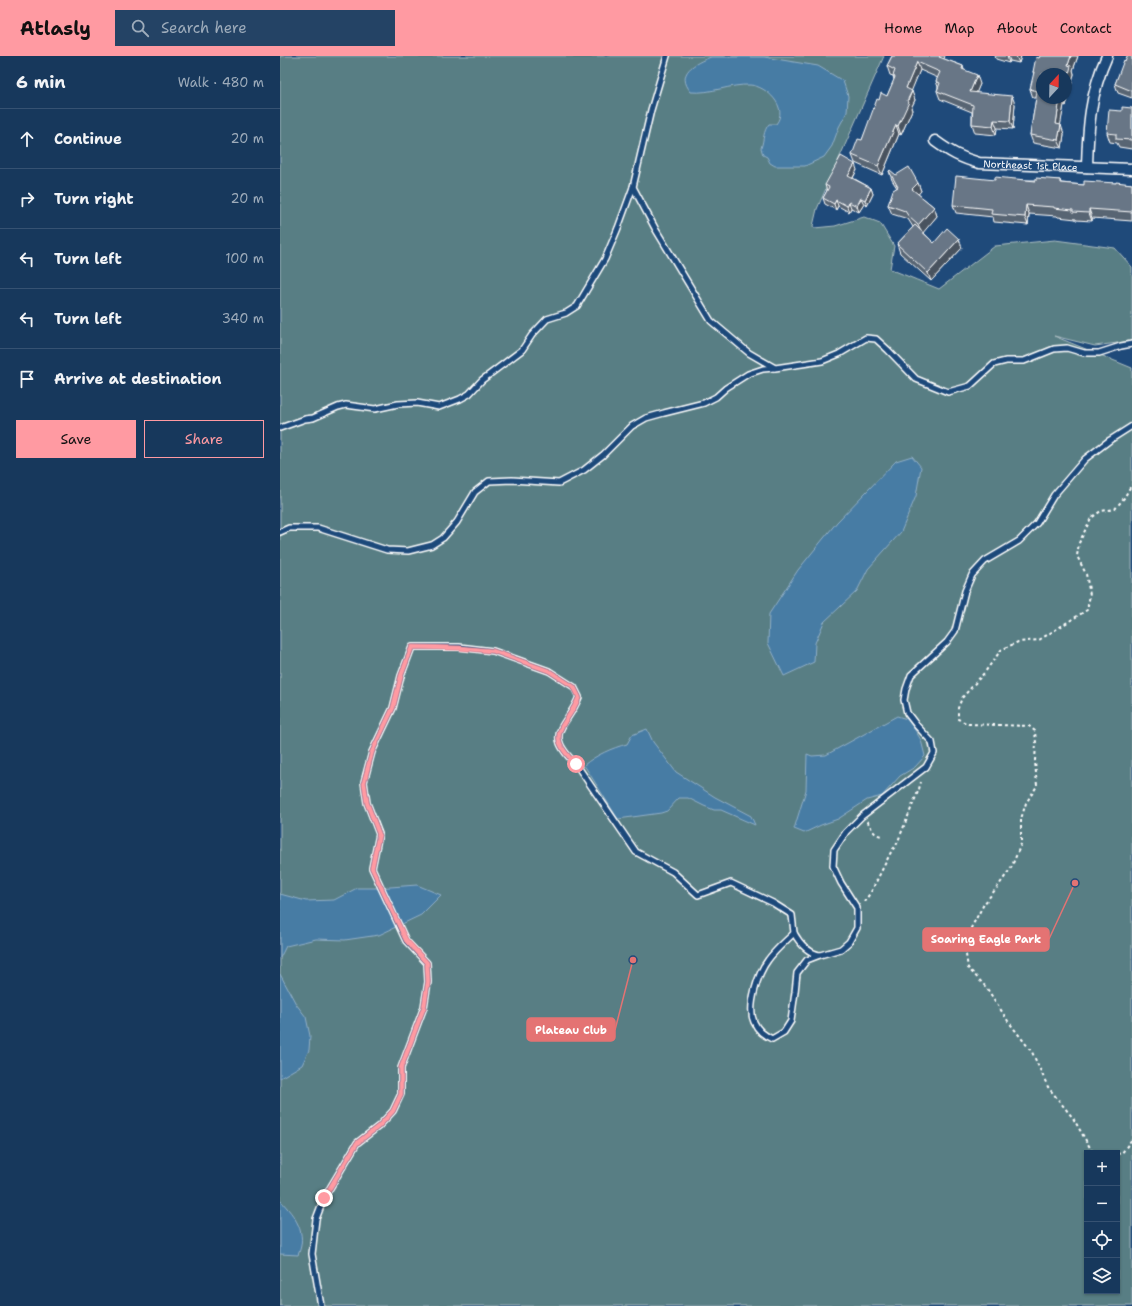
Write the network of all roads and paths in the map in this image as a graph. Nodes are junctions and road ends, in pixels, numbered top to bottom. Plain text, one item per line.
1 (667, 56) edge
2 (1107, 56) edge
3 (935, 141) dead end
4 (1087, 167) junction
5 (1132, 169) edge
6 (633, 187) junction
7 (1132, 344) edge
8 (775, 368) junction
9 (1132, 426) edge
10 (280, 428) edge
11 (1132, 484) edge
12 (280, 532) edge
13 (926, 767) junction
14 (862, 816) junction
15 (883, 836) dead end
16 (857, 908) junction
17 (794, 933) junction
18 (820, 955) junction
19 (1132, 1139) edge
20 (1091, 1150) edge
21 (1120, 1153) edge
22 (321, 1306) edge

1 - 6 lane
2 - 4 street
3 - 4 street, Northeast 1st Place
4 - 5 street, Northeast 1st Place
6 - 8 lane
6 - 10 lane
7 - 8 lane
8 - 12 lane
9 - 13 lane
11 - 20 path
13 - 14 lane
13 - 16 path
14 - 15 path
14 - 16 lane
16 - 18 lane
17 - 18 lane
17 - 18 lane
17 - 22 lane
19 - 21 path

